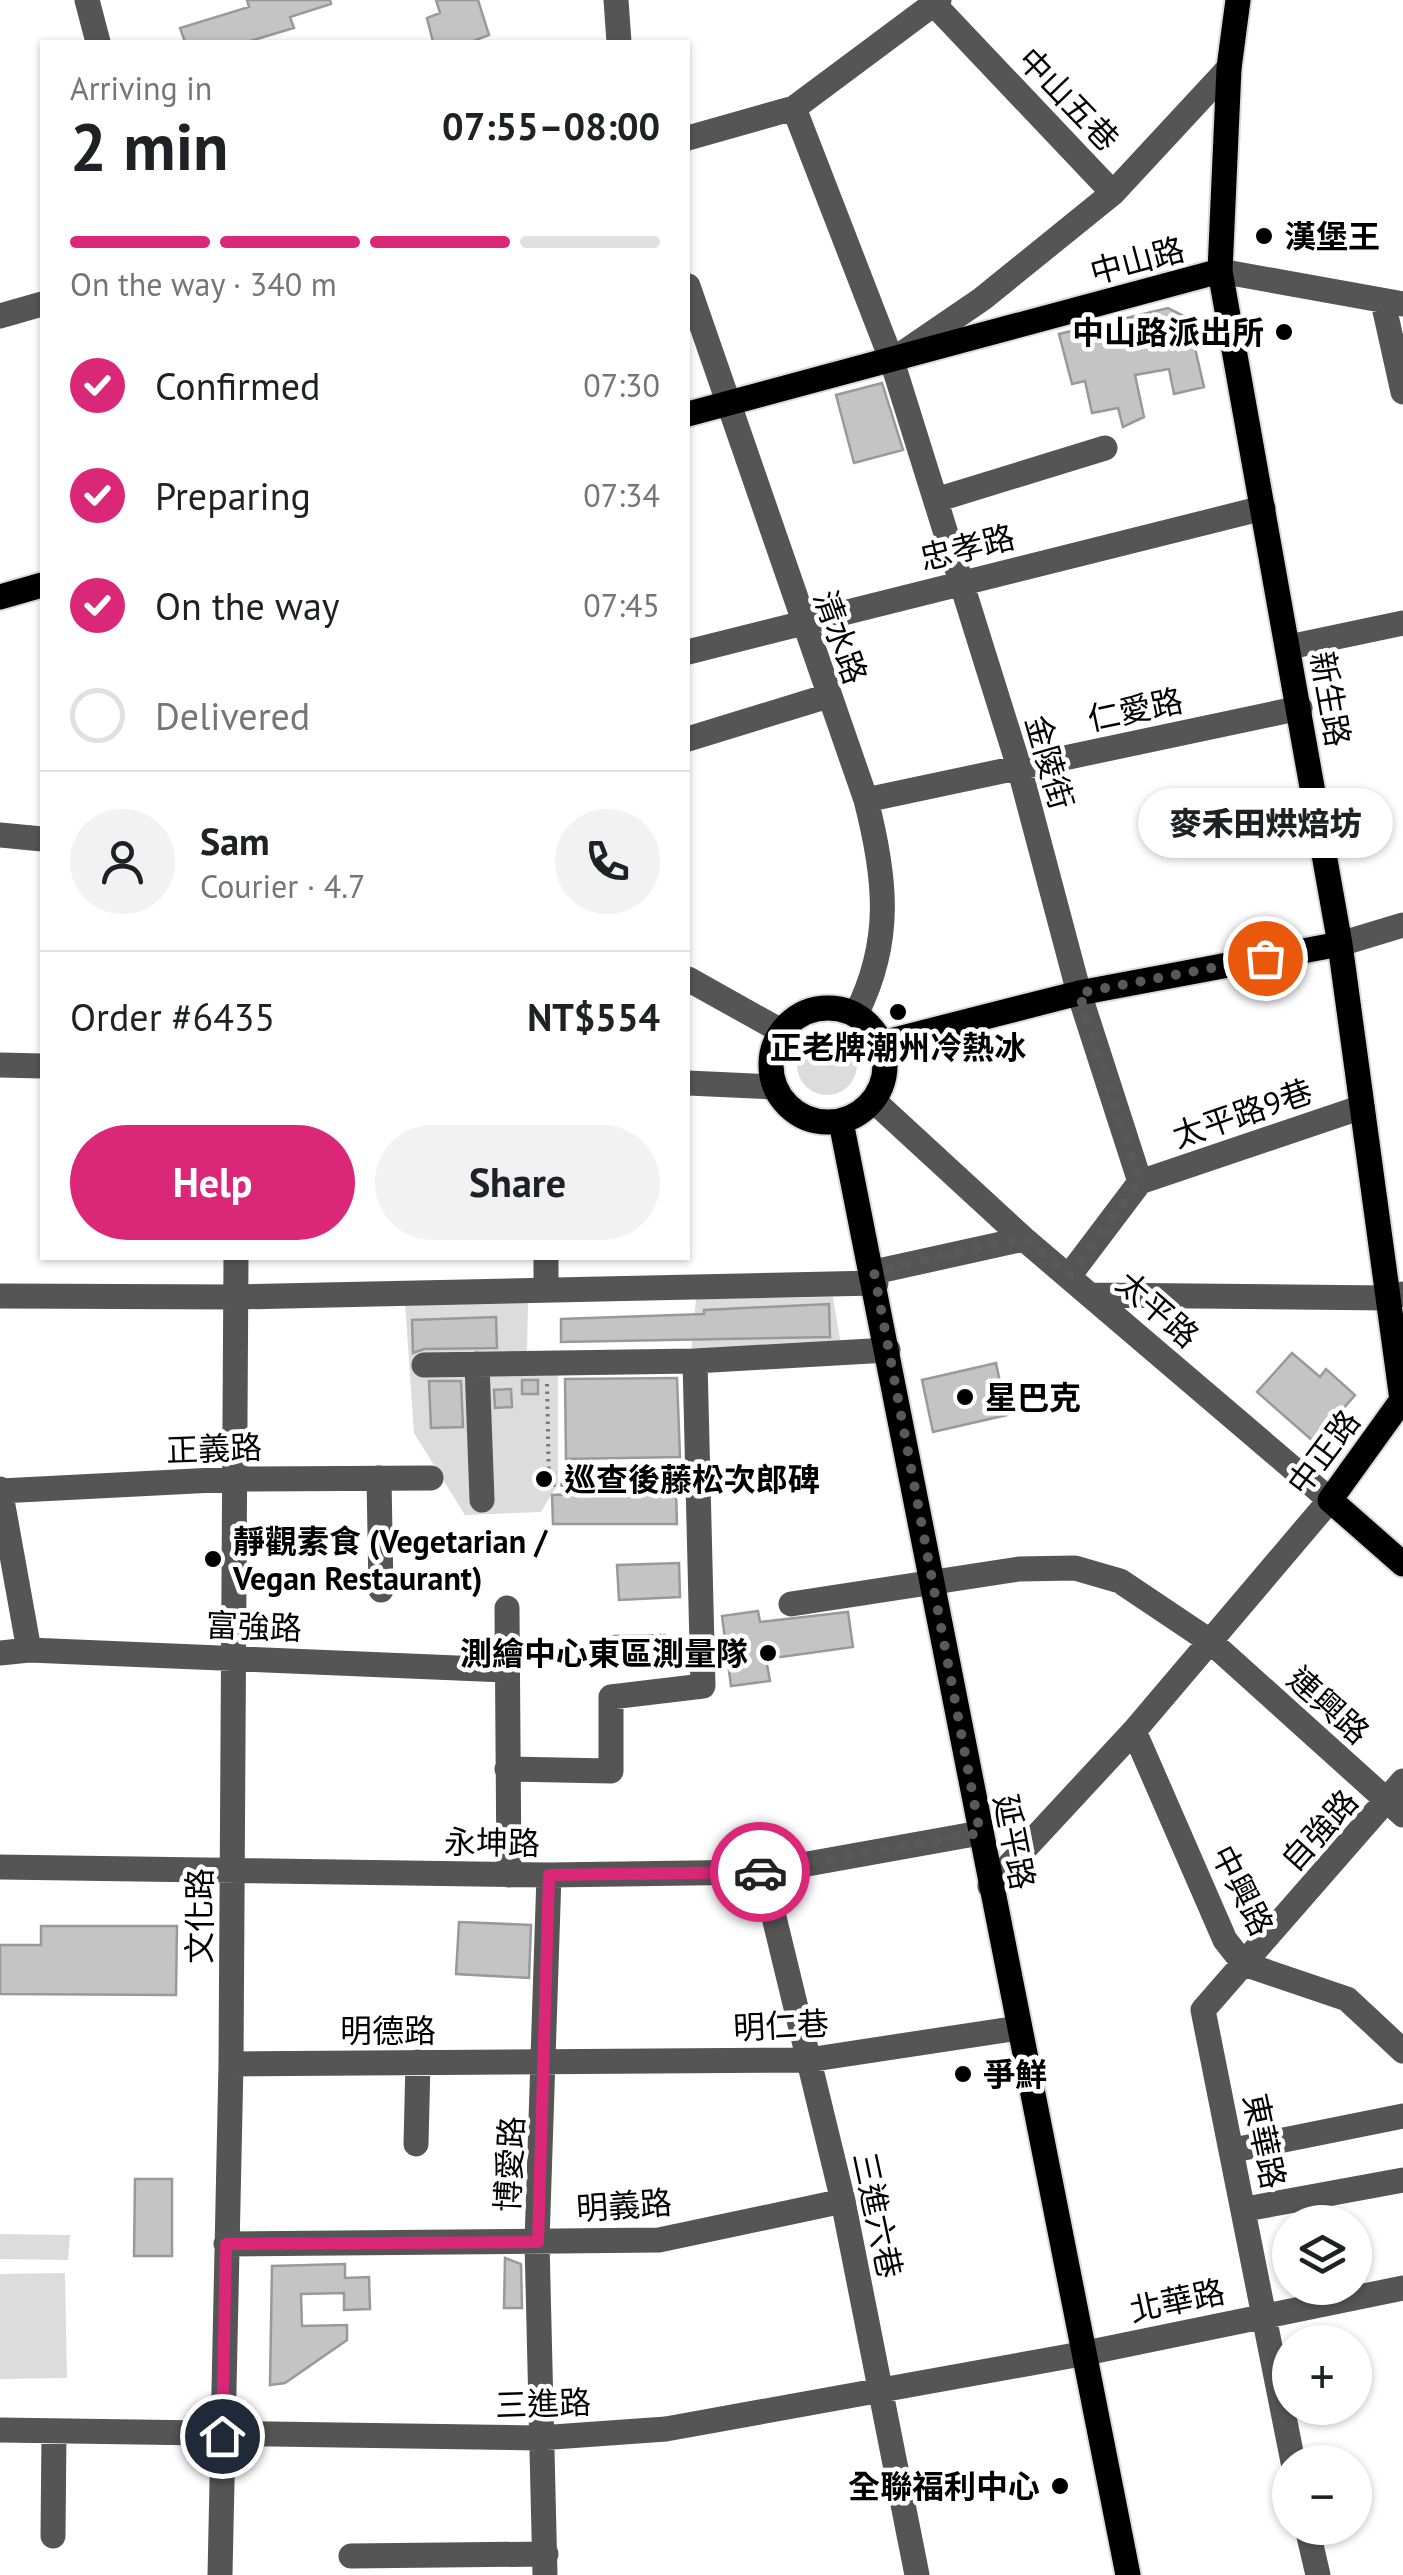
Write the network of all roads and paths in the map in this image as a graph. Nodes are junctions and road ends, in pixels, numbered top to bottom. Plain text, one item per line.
1 (87, 0) edge
2 (616, 0) edge
3 (1238, 0) edge
4 (935, 2) edge
5 (97, 40) edge
6 (619, 40) edge
7 (1229, 68) junction
8 (794, 108) junction
9 (690, 137) edge
10 (1113, 192) junction
11 (1220, 270) junction
12 (690, 292) edge
13 (1393, 303) edge
14 (40, 305) edge
15 (0, 316) edge
16 (892, 361) junction
17 (1403, 392) edge
18 (726, 404) junction
19 (690, 413) edge
20 (1105, 448) dead end
21 (936, 500) junction
22 (1263, 508) junction
23 (959, 582) junction
24 (40, 586) edge
25 (0, 597) edge
26 (800, 622) junction
27 (1403, 623) edge
28 (1289, 646) junction
29 (690, 651) edge
30 (828, 696) junction
31 (1300, 708) junction
32 (690, 737) edge
33 (1019, 767) junction
34 (866, 800) junction
35 (0, 835) edge
36 (40, 839) edge
37 (1403, 925) edge
38 (1340, 944) junction
39 (690, 980) edge
40 (1079, 993) junction
41 (856, 1014) junction
42 (781, 1031) junction
43 (882, 1043) junction
44 (0, 1065) edge
45 (40, 1066) edge
46 (690, 1083) edge
47 (774, 1087) junction
48 (874, 1100) junction
49 (1362, 1107) junction
50 (841, 1122) junction
51 (1140, 1182) junction
52 (1024, 1238) junction
53 (236, 1260) edge
54 (546, 1260) edge
55 (1069, 1276) junction
56 (875, 1278) junction
57 (546, 1290) junction
58 (1091, 1295) junction
59 (0, 1296) edge
60 (1396, 1296) edge
61 (237, 1297) junction
62 (888, 1350) junction
63 (695, 1361) junction
64 (477, 1364) junction
65 (547, 1364) junction
66 (424, 1366) dead end
67 (1402, 1400) edge
68 (234, 1478) junction
69 (380, 1478) junction
70 (430, 1478) dead end
71 (698, 1482) junction
72 (0, 1491) edge
73 (482, 1500) dead end
74 (1330, 1500) junction
75 (1403, 1564) edge
76 (933, 1581) junction
77 (380, 1590) dead end
78 (790, 1604) dead end
79 (507, 1608) dead end
80 (1211, 1642) junction
81 (30, 1650) junction
82 (0, 1653) edge
83 (234, 1657) junction
84 (506, 1670) junction
85 (1134, 1731) junction
86 (507, 1769) junction
87 (1398, 1799) edge
88 (980, 1833) junction
89 (0, 1867) edge
90 (232, 1869) junction
91 (763, 1872) junction
92 (509, 1875) junction
93 (549, 1875) junction
94 (990, 1886) junction
95 (1244, 1964) junction
96 (1203, 2010) joint
97 (1018, 2028) junction
98 (1403, 2051) edge
99 (808, 2060) junction
100 (546, 2061) junction
101 (418, 2062) junction
102 (231, 2064) junction
103 (1403, 2116) edge
104 (416, 2144) dead end
105 (1234, 2150) junction
106 (1403, 2180) edge
107 (843, 2201) junction
108 (1246, 2209) junction
109 (538, 2242) junction
110 (226, 2244) junction
111 (1403, 2288) edge
112 (1260, 2316) junction
113 (1081, 2354) junction
114 (882, 2392) junction
115 (0, 2430) edge
116 (54, 2431) junction
117 (222, 2436) junction
118 (539, 2438) junction
119 (1289, 2445) edge
120 (53, 2536) dead end
121 (1311, 2545) edge
122 (351, 2556) dead end
123 (546, 2564) edge
124 (909, 2574) edge
125 (220, 2575) edge
126 (1128, 2575) edge
127 (1318, 2575) edge

1 - 5 street
2 - 6 street
3 - 7 main road, 新生路
4 - 8 street
4 - 10 street, 中山五巷
7 - 10 street, 中山路
7 - 11 main road, 新生路
8 - 9 street
8 - 16 street, 金陵街
10 - 16 street, 中山路
11 - 13 street, 中山路
11 - 16 main road, 中山路
11 - 22 main road, 新生路
12 - 18 street, 清水路
13 - 17 street
14 - 15 street
16 - 18 main road, 中山路
16 - 21 street, 金陵街
18 - 19 main road, 中山路
18 - 26 street, 清水路
20 - 21 street
21 - 23 street, 金陵街
22 - 23 street, 忠孝路
22 - 28 main road, 新生路
23 - 26 street, 忠孝路
23 - 33 street, 金陵街
24 - 25 main road
26 - 29 street, 忠孝路
26 - 30 street, 清水路
27 - 28 street
28 - 31 main road, 新生路
30 - 32 street
30 - 34 street, 清水路
31 - 33 street, 仁愛路
31 - 38 main road, 新生路
33 - 34 street, 仁愛路
33 - 40 street, 金陵街
34 - 41 street, 清水路
35 - 36 street
37 - 38 street
38 - 40 main road
38 - 49 main road, 中正路
39 - 42 street
40 - 43 main road
40 - 51 street, 金陵街
41 - 42 main road
41 - 43 main road
42 - 47 main road
43 - 48 main road
44 - 45 street
46 - 47 street
47 - 50 main road
48 - 50 main road
48 - 52 street, 太平路
49 - 51 street, 太平路9巷
49 - 60 main road, 中正路
50 - 56 main road, 延平路
51 - 55 street, 太平路9巷
52 - 55 street, 太平路
52 - 56 street
53 - 61 street, 文化路
54 - 57 street
55 - 58 street, 太平路
56 - 57 street
56 - 62 main road, 延平路
57 - 61 street
58 - 60 street
58 - 74 street, 太平路
59 - 61 street
60 - 67 main road, 中正路
61 - 68 street, 文化路
62 - 63 street
62 - 76 main road, 延平路
63 - 65 street
63 - 71 street
64 - 65 street
64 - 66 street
64 - 73 street
65 - 71 path
67 - 74 main road, 中正路
68 - 69 street, 正義路
68 - 72 street, 正義路
68 - 83 street, 文化路
69 - 70 street, 正義路
69 - 77 street
71 - 86 street
72 - 81 street
74 - 75 main road, 太平路
74 - 80 street, 中正路
76 - 78 street, 連興路
76 - 80 street, 連興路
76 - 88 main road, 延平路
79 - 84 street
80 - 85 street, 中正路
80 - 87 street, 連興路
81 - 82 street, 富強路
81 - 83 street, 富強路
83 - 84 street, 富強路
83 - 90 street, 文化路
84 - 86 street
85 - 94 street, 中正路
85 - 95 street, 中興路
86 - 92 street
87 - 95 street, 自強路
88 - 91 street, 永坤路
88 - 94 main road, 延平路
89 - 90 street, 永坤路
90 - 92 street, 永坤路
90 - 102 street, 文化路
91 - 93 street, 永坤路
91 - 99 street, 三進六巷
92 - 93 street, 永坤路
93 - 100 street, 博愛路
94 - 97 main road, 延平路
95 - 96 street, 自強路
95 - 98 street, 中興路
96 - 105 street, 東華路
97 - 99 street, 明仁巷
97 - 113 main road, 延平路
99 - 100 street, 明仁巷
99 - 107 street, 三進六巷
100 - 101 street, 明德路
100 - 109 street, 博愛路
101 - 102 street, 明德路
101 - 104 street
102 - 110 street, 文化路
103 - 105 street
105 - 108 street, 東華路
106 - 108 street
107 - 109 street, 明義路
107 - 114 street, 三進六巷
108 - 112 street, 東華路
109 - 110 street, 明義路
109 - 118 street, 博愛路
110 - 117 street, 文化路
111 - 112 street, 北華路
112 - 113 street, 北華路
112 - 119 street, 東華路
113 - 114 street, 三進路
113 - 126 main road, 延平路
114 - 118 street, 三進路
114 - 124 street, 三進六巷
115 - 116 street, 三進路
116 - 117 street, 三進路
116 - 120 street
117 - 118 street, 三進路
117 - 125 street, 文化路
118 - 123 street, 博愛路
121 - 127 street
122 - 123 street

